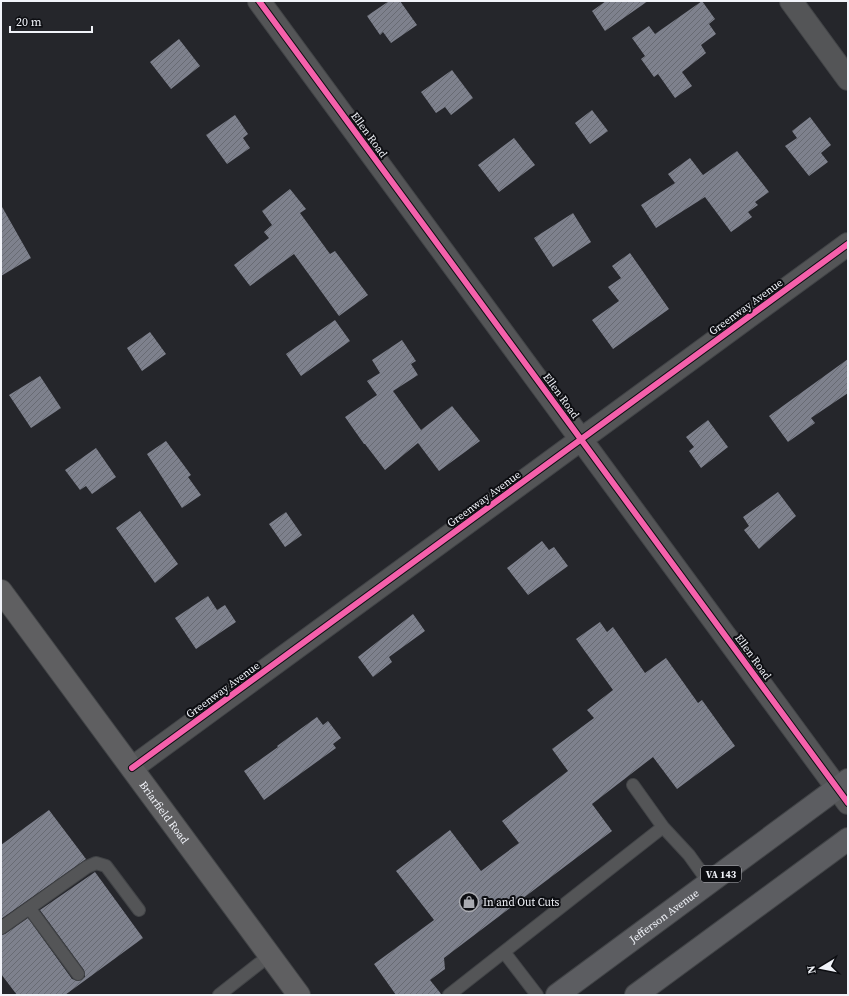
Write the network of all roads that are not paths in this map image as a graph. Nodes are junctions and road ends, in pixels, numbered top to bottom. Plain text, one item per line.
1 (259, 1) edge
2 (791, 1) edge
3 (848, 79) edge
4 (848, 244) edge
5 (581, 440) junction
6 (1, 591) edge
7 (132, 768) junction
8 (633, 785) dead end
9 (844, 790) edge
10 (663, 827) junction
11 (848, 839) edge
12 (709, 882) junction
13 (30, 909) junction
14 (139, 910) dead end
15 (1, 928) edge
16 (504, 952) junction
17 (270, 955) junction
18 (78, 974) dead end
19 (219, 995) edge
20 (299, 995) edge
21 (449, 995) edge
22 (537, 995) edge
23 (557, 995) edge
24 (636, 995) edge

1 - 5 street, Ellen Road
2 - 3 street
4 - 5 street, Greenway Avenue
5 - 7 street, Greenway Avenue
5 - 9 street, Ellen Road
6 - 7 main road, Briarfield Road
7 - 17 main road, Briarfield Road
8 - 10 lane
9 - 12 main road, Jefferson Avenue / VA 143
10 - 12 lane
10 - 16 lane
11 - 24 main road
12 - 23 main road, Jefferson Avenue / VA 143
13 - 14 lane
13 - 15 lane
13 - 18 lane
16 - 21 lane
16 - 22 lane
17 - 19 lane
17 - 20 main road, Briarfield Road

